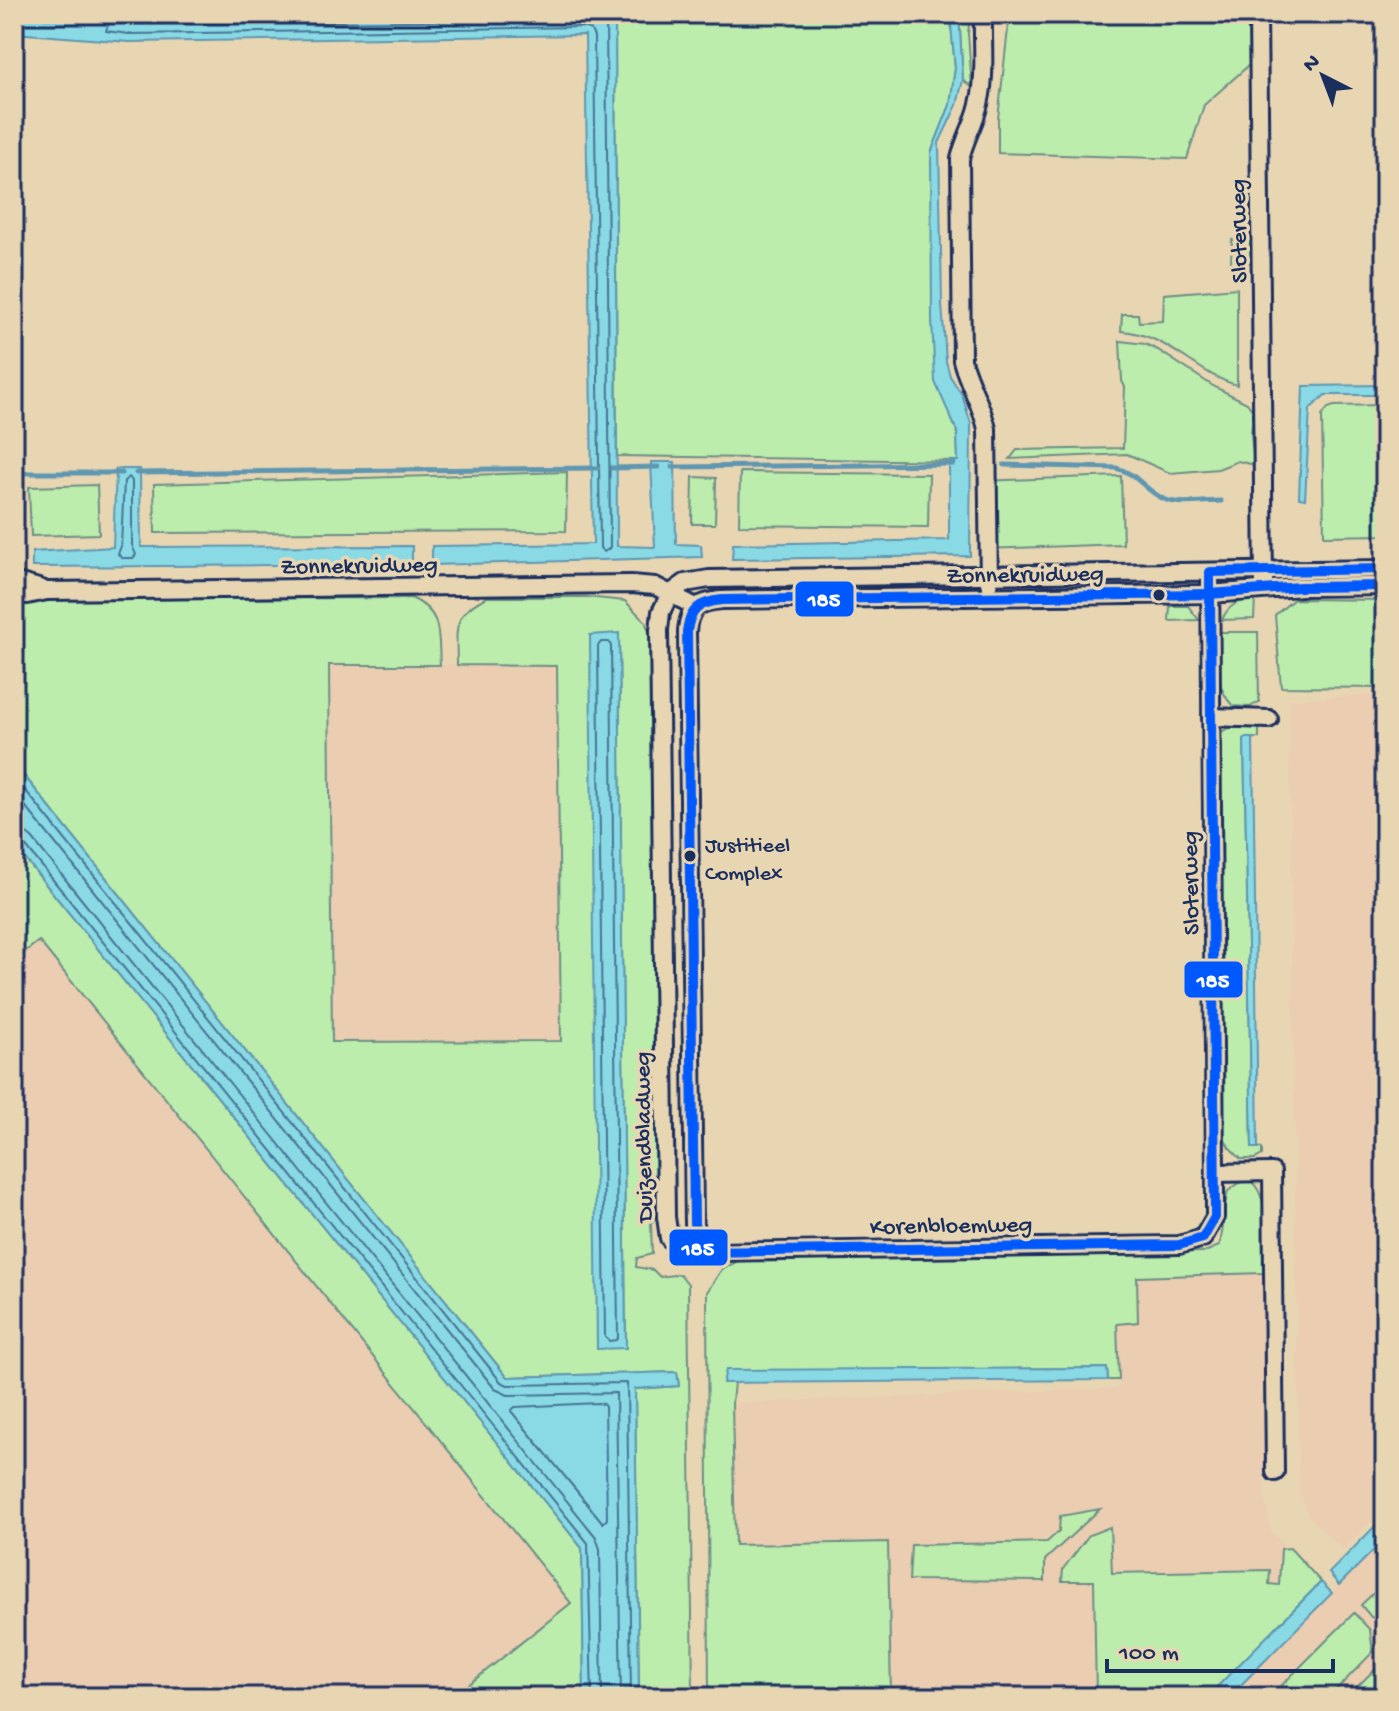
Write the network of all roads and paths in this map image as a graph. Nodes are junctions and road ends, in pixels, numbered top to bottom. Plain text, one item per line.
1 (983, 14) edge
2 (1258, 14) edge
3 (1385, 569) edge
4 (1264, 571) junction
5 (1210, 572) junction
6 (989, 575) junction
7 (14, 581) edge
8 (1385, 586) edge
9 (47, 591) junction
10 (1264, 592) junction
11 (14, 594) edge
12 (670, 594) junction
13 (1210, 594) junction
14 (990, 597) junction
15 (696, 607) junction
16 (1211, 717) junction
17 (1269, 719) dead end
18 (1215, 1173) junction
19 (1203, 1238) joint
20 (699, 1252) junction
21 (1275, 1472) dead end

1 - 6 street
2 - 4 street, Sloterweg
3 - 4 street, Zonnekruidweg
4 - 5 street, Zonnekruidweg
4 - 10 street, Sloterweg
5 - 6 street, Zonnekruidweg
5 - 13 street, Sloterweg
6 - 12 street, Zonnekruidweg
6 - 14 street
7 - 9 street
8 - 10 street, Zonnekruidweg
9 - 11 street
9 - 12 street, Zonnekruidweg
10 - 13 street, Zonnekruidweg
12 - 15 street, Zonnekruidweg
12 - 20 street, Duizendbladweg
13 - 14 street, Zonnekruidweg
13 - 16 street, Sloterweg
14 - 15 street, Zonnekruidweg
15 - 20 street
16 - 17 street
16 - 18 street, Sloterweg
18 - 19 street, Sloterweg
18 - 21 street
19 - 20 street, Korenbloemweg

